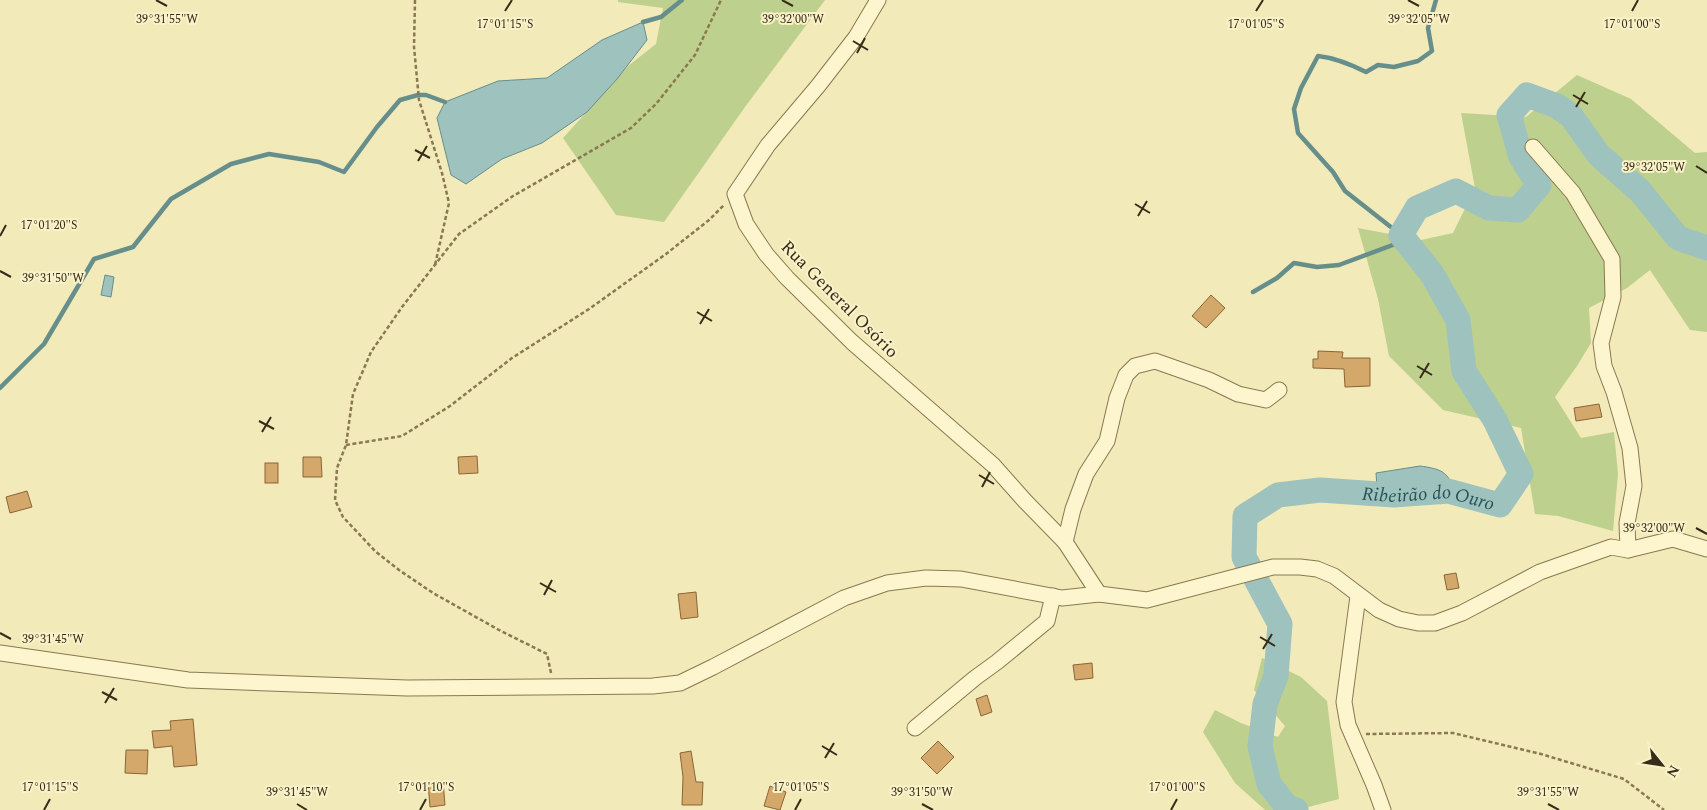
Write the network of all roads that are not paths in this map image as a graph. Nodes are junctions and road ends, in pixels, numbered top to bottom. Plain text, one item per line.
1 (878, 0) edge
2 (1533, 148) dead end
3 (1279, 390) dead end
4 (1065, 542) junction
5 (1707, 549) edge
6 (1628, 550) junction
7 (1099, 594) junction
8 (1053, 596) junction
9 (1358, 596) junction
10 (0, 654) edge
11 (915, 728) dead end
12 (1383, 810) edge

1 - 4 street, Rua General Osório
2 - 6 street
3 - 4 street
4 - 7 street, Rua General Osório
5 - 6 street
6 - 9 street
7 - 8 street
7 - 9 street
8 - 10 street
8 - 11 street
9 - 12 street

